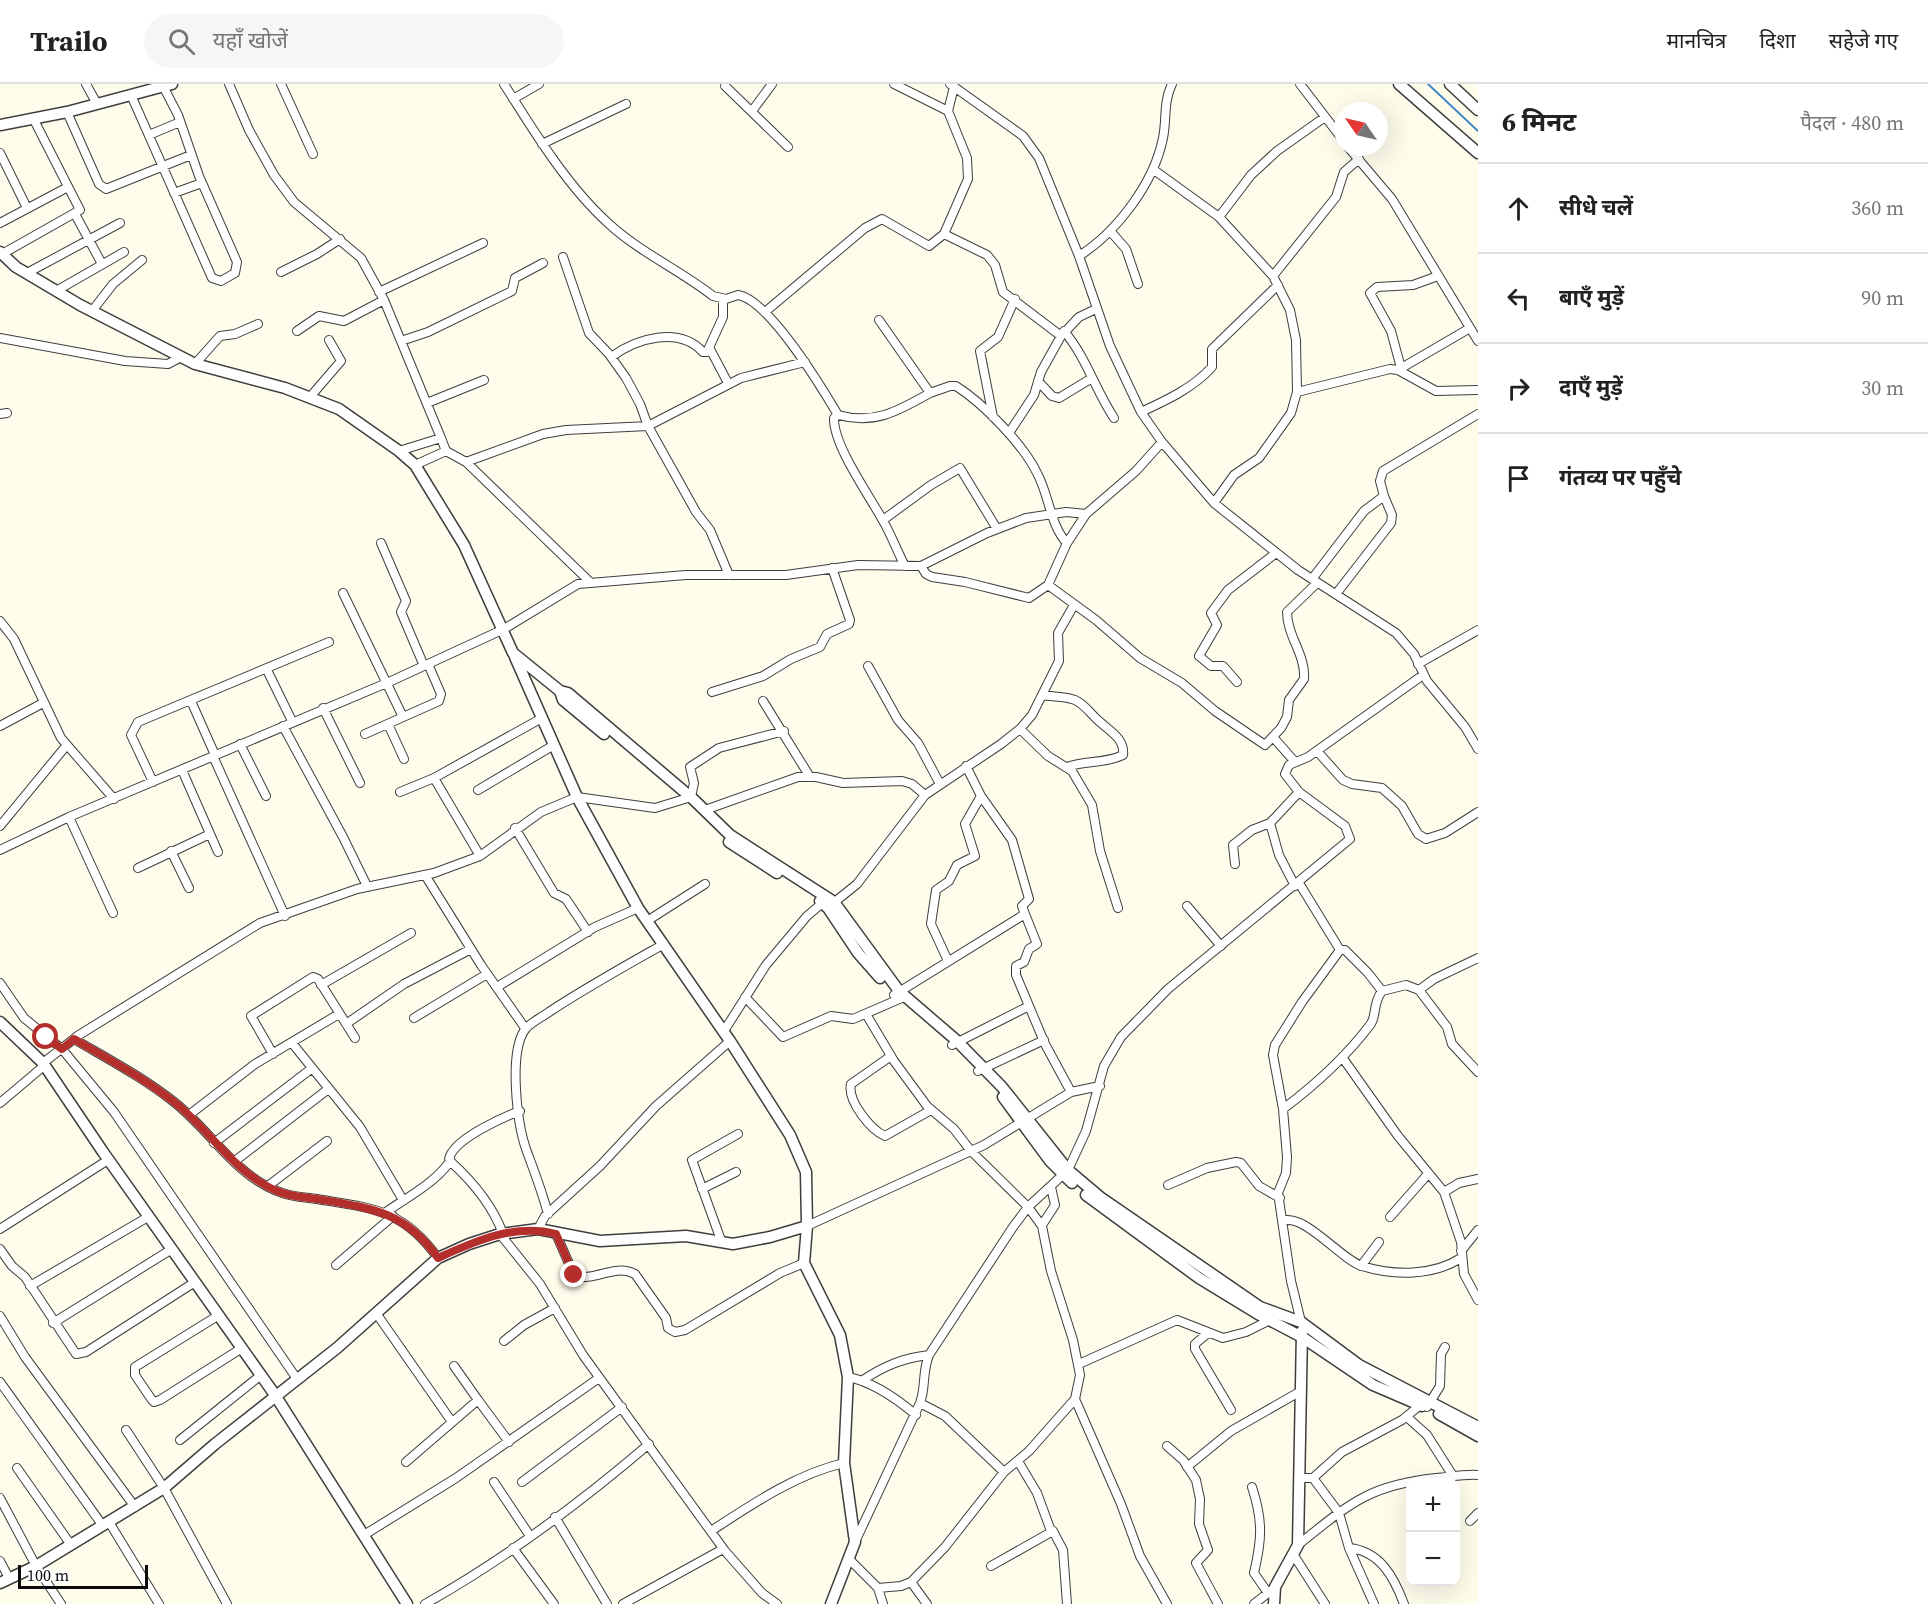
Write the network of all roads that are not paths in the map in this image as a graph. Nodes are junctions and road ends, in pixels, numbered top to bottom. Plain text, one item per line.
1 (86, 84) edge
2 (229, 84) edge
3 (281, 84) edge
4 (504, 84) edge
5 (539, 84) edge
6 (772, 84) edge
7 (894, 84) edge
8 (1172, 84) edge
9 (1300, 84) edge
10 (1399, 84) edge
11 (1450, 84) edge
12 (168, 85) edge
13 (952, 85) edge
14 (725, 87) dead end
15 (131, 95) junction
16 (513, 99) junction
17 (97, 104) junction
18 (626, 104) dead end
19 (1478, 110) edge
20 (752, 111) junction
21 (948, 111) junction
22 (67, 112) junction
23 (1325, 117) junction
24 (33, 118) junction
25 (180, 122) junction
26 (0, 125) edge
27 (1334, 128) edge
28 (149, 135) junction
29 (542, 144) junction
30 (788, 147) dead end
31 (0, 153) edge
32 (1478, 153) edge
33 (313, 154) dead end
34 (191, 155) junction
35 (1356, 156) edge
36 (1359, 159) junction
37 (163, 167) junction
38 (1154, 170) junction
39 (202, 183) junction
40 (68, 187) junction
41 (174, 193) junction
42 (27, 208) junction
43 (75, 214) junction
44 (1219, 217) junction
45 (0, 223) edge
46 (120, 223) dead end
47 (1111, 232) junction
48 (944, 234) junction
49 (340, 239) junction
50 (88, 240) junction
51 (483, 243) dead end
52 (124, 252) dead end
53 (1, 253) edge
54 (1079, 256) junction
55 (563, 257) dead end
56 (142, 260) dead end
57 (543, 263) dead end
58 (102, 264) junction
59 (280, 272) dead end
60 (27, 273) junction
61 (1273, 276) junction
62 (1438, 276) junction
63 (1138, 284) dead end
64 (1278, 285) junction
65 (56, 291) junction
66 (382, 296) junction
67 (723, 299) junction
68 (1016, 299) junction
69 (1096, 309) junction
70 (92, 311) junction
71 (765, 312) junction
72 (879, 320) dead end
73 (258, 324) dead end
74 (1470, 328) junction
75 (297, 331) dead end
76 (1063, 333) junction
77 (0, 338) edge
78 (329, 340) dead end
79 (401, 341) junction
80 (1478, 341) edge
81 (710, 349) junction
82 (181, 357) junction
83 (612, 357) junction
84 (805, 362) junction
85 (195, 364) junction
86 (1400, 369) junction
87 (1092, 378) junction
88 (484, 380) dead end
89 (1038, 381) junction
90 (728, 384) junction
91 (1478, 390) edge
92 (1297, 392) junction
93 (930, 393) junction
94 (310, 397) junction
95 (427, 403) junction
96 (1141, 412) junction
97 (1478, 414) edge
98 (838, 415) junction
99 (993, 417) junction
100 (1114, 418) dead end
101 (648, 426) junction
102 (1009, 433) junction
103 (441, 438) junction
104 (1162, 442) junction
105 (399, 451) junction
106 (446, 451) junction
107 (466, 462) junction
108 (415, 465) junction
109 (1384, 496) junction
110 (1214, 503) junction
111 (1053, 513) junction
112 (1086, 514) junction
113 (883, 520) junction
114 (997, 529) junction
115 (381, 543) dead end
116 (1067, 543) junction
117 (1276, 553) junction
118 (905, 566) junction
119 (921, 566) junction
120 (832, 568) junction
121 (729, 575) junction
122 (1315, 581) junction
123 (591, 582) junction
124 (1047, 585) junction
125 (343, 593) dead end
126 (1336, 594) junction
127 (1074, 605) junction
128 (0, 621) edge
129 (504, 629) junction
130 (1478, 630) edge
131 (329, 642) dead end
132 (513, 653) junction
133 (1418, 664) junction
134 (426, 665) junction
135 (868, 666) dead end
136 (267, 670) junction
137 (1423, 675) junction
138 (1237, 682) dead end
139 (386, 683) junction
140 (712, 692) dead end
141 (1042, 695) junction
142 (763, 700) dead end
143 (191, 701) junction
144 (43, 704) junction
145 (323, 708) junction
146 (403, 717) junction
147 (542, 718) junction
148 (292, 721) junction
149 (388, 724) junction
150 (0, 726) edge
151 (283, 726) junction
152 (1020, 729) junction
153 (784, 731) junction
154 (365, 734) dead end
155 (1273, 737) junction
156 (240, 744) junction
157 (554, 745) junction
158 (66, 746) junction
159 (1478, 749) edge
160 (1317, 751) junction
161 (214, 756) junction
162 (404, 759) dead end
163 (1295, 762) junction
164 (966, 765) junction
165 (1067, 767) junction
166 (182, 770) junction
167 (810, 777) junction
168 (434, 778) junction
169 (153, 782) junction
170 (360, 783) dead end
171 (940, 784) junction
172 (478, 790) dead end
173 (400, 792) dead end
174 (1299, 792) junction
175 (925, 795) junction
176 (266, 796) dead end
177 (981, 796) junction
178 (577, 797) junction
179 (688, 798) junction
180 (114, 799) junction
181 (705, 810) junction
182 (1478, 812) edge
183 (69, 817) junction
184 (1270, 823) junction
185 (0, 826) edge
186 (516, 828) junction
187 (210, 834) junction
188 (1, 846) edge
189 (171, 852) junction
190 (218, 852) dead end
191 (480, 856) junction
192 (1235, 864) dead end
193 (138, 868) dead end
194 (425, 875) junction
195 (705, 884) dead end
196 (1297, 885) junction
197 (367, 886) junction
198 (189, 888) dead end
199 (828, 903) junction
200 (1186, 906) dead end
201 (638, 908) junction
202 (1118, 908) dead end
203 (113, 913) dead end
204 (1025, 914) junction
205 (285, 916) junction
206 (647, 921) junction
207 (588, 932) junction
208 (411, 933) dead end
209 (664, 944) junction
210 (1221, 946) junction
211 (471, 949) junction
212 (1340, 950) junction
213 (1478, 958) edge
214 (948, 961) junction
215 (487, 974) junction
216 (0, 983) edge
217 (321, 985) junction
218 (497, 987) junction
219 (1419, 990) junction
220 (1382, 991) junction
221 (899, 996) junction
222 (745, 998) junction
223 (1029, 1006) junction
224 (339, 1014) junction
225 (866, 1014) junction
226 (414, 1018) dead end
227 (0, 1022) edge
228 (346, 1024) junction
229 (525, 1028) junction
230 (4, 1030) edge
231 (727, 1036) junction
232 (355, 1038) dead end
233 (74, 1039) junction
234 (1044, 1040) junction
235 (292, 1043) junction
236 (954, 1043) junction
237 (62, 1049) junction
238 (273, 1054) junction
239 (891, 1056) junction
240 (1342, 1057) junction
241 (44, 1064) junction
242 (311, 1069) junction
243 (981, 1069) junction
244 (1478, 1072) edge
245 (1100, 1086) junction
246 (327, 1090) junction
247 (1071, 1092) junction
248 (0, 1103) edge
249 (1283, 1109) junction
250 (932, 1110) junction
251 (520, 1111) junction
252 (189, 1115) junction
253 (1024, 1119) junction
254 (738, 1134) dead end
255 (327, 1141) dead end
256 (214, 1143) junction
257 (971, 1151) junction
258 (108, 1160) junction
259 (235, 1161) junction
260 (450, 1161) junction
261 (736, 1172) dead end
262 (1065, 1173) junction
263 (1428, 1174) junction
264 (1478, 1179) edge
265 (1168, 1185) dead end
266 (268, 1186) junction
267 (1052, 1187) junction
268 (702, 1189) junction
269 (1444, 1192) junction
270 (1280, 1198) junction
271 (403, 1200) junction
272 (1028, 1207) junction
273 (389, 1214) junction
274 (548, 1214) junction
275 (148, 1216) junction
276 (1390, 1217) dead end
277 (1282, 1221) junction
278 (1042, 1225) junction
279 (807, 1226) junction
280 (0, 1229) edge
281 (538, 1229) junction
282 (1478, 1230) edge
283 (502, 1234) junction
284 (556, 1234) junction
285 (1379, 1242) dead end
286 (722, 1243) junction
287 (172, 1249) junction
288 (1, 1252) edge
289 (1461, 1255) junction
290 (438, 1258) junction
291 (804, 1263) junction
292 (336, 1265) dead end
293 (1361, 1266) junction
294 (195, 1282) junction
295 (30, 1286) junction
296 (1478, 1300) edge
297 (555, 1308) junction
298 (375, 1313) junction
299 (219, 1315) junction
300 (0, 1316) edge
301 (1275, 1317) junction
302 (1300, 1322) junction
303 (53, 1323) junction
304 (1208, 1333) junction
305 (1302, 1337) junction
306 (504, 1341) dead end
307 (1445, 1347) dead end
308 (242, 1348) junction
309 (929, 1355) junction
310 (1079, 1364) junction
311 (454, 1366) dead end
312 (261, 1375) junction
313 (848, 1377) junction
314 (599, 1378) junction
315 (297, 1379) junction
316 (863, 1380) junction
317 (0, 1382) edge
318 (1301, 1391) junction
319 (275, 1395) junction
320 (1075, 1399) junction
321 (478, 1400) junction
322 (920, 1403) junction
323 (1426, 1404) junction
324 (622, 1407) junction
325 (1231, 1410) dead end
326 (915, 1415) junction
327 (1407, 1417) junction
328 (452, 1422) junction
329 (1478, 1427) edge
330 (126, 1430) dead end
331 (1478, 1436) edge
332 (180, 1440) dead end
333 (509, 1442) junction
334 (649, 1444) junction
335 (1167, 1446) dead end
336 (1018, 1461) junction
337 (406, 1462) dead end
338 (844, 1463) junction
339 (1187, 1467) junction
340 (17, 1468) dead end
341 (1004, 1472) junction
342 (1478, 1475) edge
343 (1453, 1476) junction
344 (1300, 1478) junction
345 (1313, 1478) junction
346 (494, 1482) dead end
347 (522, 1482) dead end
348 (1252, 1487) dead end
349 (164, 1488) junction
350 (0, 1498) edge
351 (135, 1507) junction
352 (1339, 1513) junction
353 (1478, 1513) edge
354 (555, 1517) junction
355 (1470, 1521) dead end
356 (106, 1524) junction
357 (711, 1531) junction
358 (1052, 1531) junction
359 (364, 1535) junction
360 (530, 1536) junction
361 (855, 1542) junction
362 (71, 1545) junction
363 (513, 1548) junction
364 (1349, 1548) junction
365 (723, 1549) junction
366 (1296, 1550) junction
367 (850, 1560) junction
368 (0, 1561) edge
369 (36, 1566) junction
370 (992, 1566) dead end
371 (5, 1581) edge
372 (911, 1582) junction
373 (878, 1588) junction
374 (1271, 1590) junction
375 (60, 1604) edge
376 (159, 1604) edge
377 (227, 1604) edge
378 (407, 1604) edge
379 (425, 1604) edge
380 (554, 1604) edge
381 (607, 1604) edge
382 (622, 1604) edge
383 (777, 1604) edge
384 (831, 1604) edge
385 (882, 1604) edge
386 (927, 1604) edge
387 (1067, 1604) edge
388 (1167, 1604) edge
389 (1218, 1604) edge
390 (1254, 1604) edge
391 (1274, 1604) edge
392 (1324, 1604) edge
393 (1374, 1604) edge
394 (1404, 1604) edge

1 - 17 street
2 - 49 street
3 - 33 street
4 - 16 street
5 - 16 street
6 - 20 street
7 - 21 street
8 - 38 street
9 - 23 street
10 - 32 street
11 - 19 street
12 - 15 street
12 - 25 street
13 - 21 street
13 - 54 street
14 - 20 street
15 - 17 street
15 - 28 street
16 - 29 street
17 - 22 street
18 - 29 street
20 - 30 street
21 - 48 street
22 - 24 street
22 - 37 street
23 - 27 street
23 - 44 street
24 - 26 street
24 - 40 street
25 - 28 street
25 - 34 street
28 - 37 street
29 - 67 street
31 - 42 street
34 - 37 street
34 - 39 street
35 - 36 street
36 - 61 street
36 - 62 street
37 - 41 street
38 - 44 street
38 - 47 street
39 - 41 street
39 - 41 street
40 - 42 street
40 - 43 street
42 - 45 street
43 - 50 street
43 - 53 street
44 - 61 street
46 - 50 street
47 - 54 street
47 - 63 street
48 - 68 street
48 - 71 street
49 - 59 street
49 - 66 street
50 - 58 street
50 - 60 street
51 - 66 street
52 - 58 street
53 - 60 street
54 - 69 street
55 - 83 street
56 - 70 street
57 - 79 street
58 - 65 street
60 - 65 street
61 - 64 street
62 - 74 street
62 - 86 street
64 - 92 street
64 - 96 street
65 - 70 street
66 - 75 street
66 - 79 street
67 - 71 street
67 - 81 street
68 - 76 street
68 - 99 street
69 - 76 street
69 - 96 street
70 - 82 street
71 - 84 street
72 - 93 street
73 - 85 street
74 - 80 street
74 - 86 street
76 - 87 street
76 - 89 street
77 - 82 street
78 - 94 street
79 - 95 street
81 - 83 street
81 - 90 street
82 - 85 street
83 - 101 street
84 - 90 street
84 - 98 street
85 - 94 street
86 - 91 street
86 - 92 street
87 - 89 street
87 - 100 street
88 - 95 street
89 - 102 street
90 - 101 street
92 - 110 street
93 - 98 street
93 - 99 street
94 - 105 street
95 - 103 street
96 - 104 street
97 - 109 street
98 - 113 street
99 - 102 street
101 - 107 street
101 - 121 street
102 - 111 street
103 - 105 street
103 - 106 street
104 - 110 street
104 - 112 street
105 - 108 street
106 - 107 street
106 - 108 street
107 - 123 street
108 - 129 street
109 - 122 street
109 - 126 street
110 - 117 street
111 - 112 street
111 - 114 street
111 - 116 street
112 - 116 street
113 - 114 street
113 - 118 street
114 - 119 street
115 - 134 street
116 - 124 street
117 - 122 street
117 - 138 street
118 - 119 street
118 - 120 street
119 - 124 street
120 - 121 street
120 - 140 street
121 - 123 street
122 - 126 street
122 - 155 street
123 - 129 street
124 - 127 street
125 - 139 street
126 - 133 street
127 - 141 street
127 - 155 street
128 - 144 street
129 - 132 street
129 - 134 street
130 - 133 street
131 - 136 street
132 - 147 street
132 - 179 street
133 - 137 street
134 - 139 street
134 - 146 street
135 - 171 street
136 - 143 street
136 - 148 street
137 - 159 street
137 - 160 street
139 - 145 street
139 - 146 street
141 - 152 street
141 - 165 street
142 - 153 street
143 - 161 street
143 - 169 street
144 - 150 street
144 - 158 street
145 - 148 street
145 - 170 street
146 - 149 street
147 - 157 street
147 - 168 street
148 - 151 street
149 - 154 street
149 - 162 street
151 - 156 street
151 - 197 street
152 - 164 street
152 - 165 street
153 - 167 street
153 - 179 street
155 - 163 street
156 - 161 street
156 - 176 street
157 - 172 street
157 - 178 street
158 - 180 street
158 - 185 street
160 - 163 street
160 - 182 street
161 - 166 street
161 - 205 street
163 - 174 street
164 - 171 street
164 - 177 street
165 - 202 street
166 - 169 street
166 - 187 street
167 - 175 street
167 - 181 street
168 - 173 street
168 - 191 street
169 - 180 street
171 - 175 street
174 - 184 street
174 - 196 street
175 - 199 street
177 - 204 street
177 - 214 street
178 - 179 street
178 - 186 street
178 - 201 street
179 - 181 street
179 - 199 street
180 - 183 street
181 - 199 street
183 - 188 street
183 - 203 street
184 - 192 street
184 - 196 street
186 - 191 street
186 - 207 street
187 - 189 street
187 - 190 street
189 - 193 street
189 - 198 street
191 - 194 street
194 - 197 street
194 - 211 street
195 - 206 street
196 - 210 street
196 - 212 street
197 - 205 street
199 - 221 street
199 - 222 street
200 - 210 street
201 - 206 street
201 - 207 street
204 - 214 street
204 - 223 street
205 - 233 street
206 - 209 street
207 - 218 street
208 - 217 street
209 - 229 street
209 - 231 street
210 - 245 street
211 - 215 street
211 - 228 street
212 - 220 street
212 - 249 street
213 - 219 street
214 - 221 street
215 - 218 street
215 - 226 street
216 - 237 street
217 - 224 street
217 - 238 street
218 - 229 street
219 - 220 street
219 - 244 street
220 - 240 street
221 - 225 street
221 - 236 street
222 - 225 street
222 - 231 street
223 - 234 street
223 - 236 street
224 - 228 street
224 - 235 street
225 - 239 street
227 - 230 street
228 - 232 street
229 - 251 street
230 - 241 street
231 - 274 street
231 - 279 street
233 - 237 street
233 - 252 street
234 - 243 street
234 - 247 street
235 - 238 street
235 - 242 street
236 - 243 street
237 - 241 street
237 - 315 street
238 - 252 street
239 - 250 street
239 - 250 street
240 - 249 street
240 - 263 street
241 - 248 street
241 - 258 street
242 - 246 street
242 - 256 street
243 - 253 street
245 - 247 street
245 - 262 street
246 - 259 street
246 - 271 street
247 - 253 street
249 - 270 street
250 - 257 street
251 - 260 street
251 - 274 street
252 - 256 street
253 - 257 street
253 - 262 street
254 - 268 street
255 - 266 street
256 - 259 street
257 - 272 street
257 - 279 street
258 - 275 street
258 - 280 street
259 - 266 street
260 - 271 street
260 - 283 street
261 - 268 street
262 - 267 street
262 - 301 street
263 - 269 street
263 - 276 street
264 - 269 street
265 - 270 street
266 - 273 street
267 - 272 street
267 - 278 street
268 - 286 street
269 - 289 street
270 - 277 street
271 - 273 street
272 - 278 street
272 - 309 street
273 - 290 street
273 - 292 street
274 - 281 street
275 - 287 street
275 - 295 street
277 - 293 street
277 - 302 street
278 - 310 street
279 - 286 street
279 - 291 street
281 - 283 street
281 - 284 street
282 - 289 street
283 - 290 street
283 - 297 street
284 - 286 street
284 - 291 street
285 - 293 street
287 - 294 street
287 - 303 street
288 - 295 street
289 - 293 street
289 - 296 street
290 - 298 street
291 - 313 street
294 - 299 street
294 - 303 street
295 - 303 street
297 - 306 street
297 - 314 street
298 - 315 street
298 - 328 street
299 - 308 street
299 - 308 street
300 - 351 street
301 - 302 street
301 - 304 street
301 - 305 street
302 - 305 street
302 - 323 street
304 - 310 street
304 - 325 street
305 - 318 street
305 - 323 street
307 - 323 street
308 - 312 street
309 - 316 street
309 - 322 street
310 - 320 street
311 - 321 street
312 - 319 street
312 - 332 street
313 - 316 street
313 - 338 street
314 - 324 street
314 - 333 street
315 - 319 street
316 - 326 street
317 - 356 street
318 - 339 street
318 - 344 street
319 - 349 street
319 - 359 street
320 - 336 street
320 - 388 street
321 - 328 street
321 - 333 street
322 - 326 street
322 - 341 street
323 - 327 street
323 - 329 street
323 - 331 street
324 - 334 street
324 - 347 street
326 - 361 street
327 - 343 street
327 - 345 street
328 - 337 street
330 - 349 street
333 - 359 street
334 - 354 street
334 - 357 street
335 - 339 street
336 - 341 street
336 - 358 street
338 - 357 street
338 - 361 street
339 - 389 street
340 - 362 street
341 - 372 street
342 - 343 street
343 - 352 street
344 - 345 street
344 - 366 street
345 - 352 street
346 - 360 street
348 - 374 street
349 - 351 street
349 - 377 street
350 - 369 street
351 - 356 street
352 - 364 street
352 - 366 street
353 - 355 street
354 - 360 street
354 - 381 street
356 - 362 street
356 - 376 street
357 - 365 street
358 - 370 street
358 - 387 street
359 - 378 street
360 - 363 street
361 - 367 street
362 - 369 street
363 - 379 street
363 - 380 street
364 - 393 street
364 - 394 street
365 - 382 street
365 - 383 street
366 - 374 street
366 - 392 street
367 - 373 street
367 - 384 street
368 - 371 street
369 - 371 street
369 - 375 street
372 - 373 street
372 - 386 street
373 - 385 street
374 - 390 street
374 - 391 street

